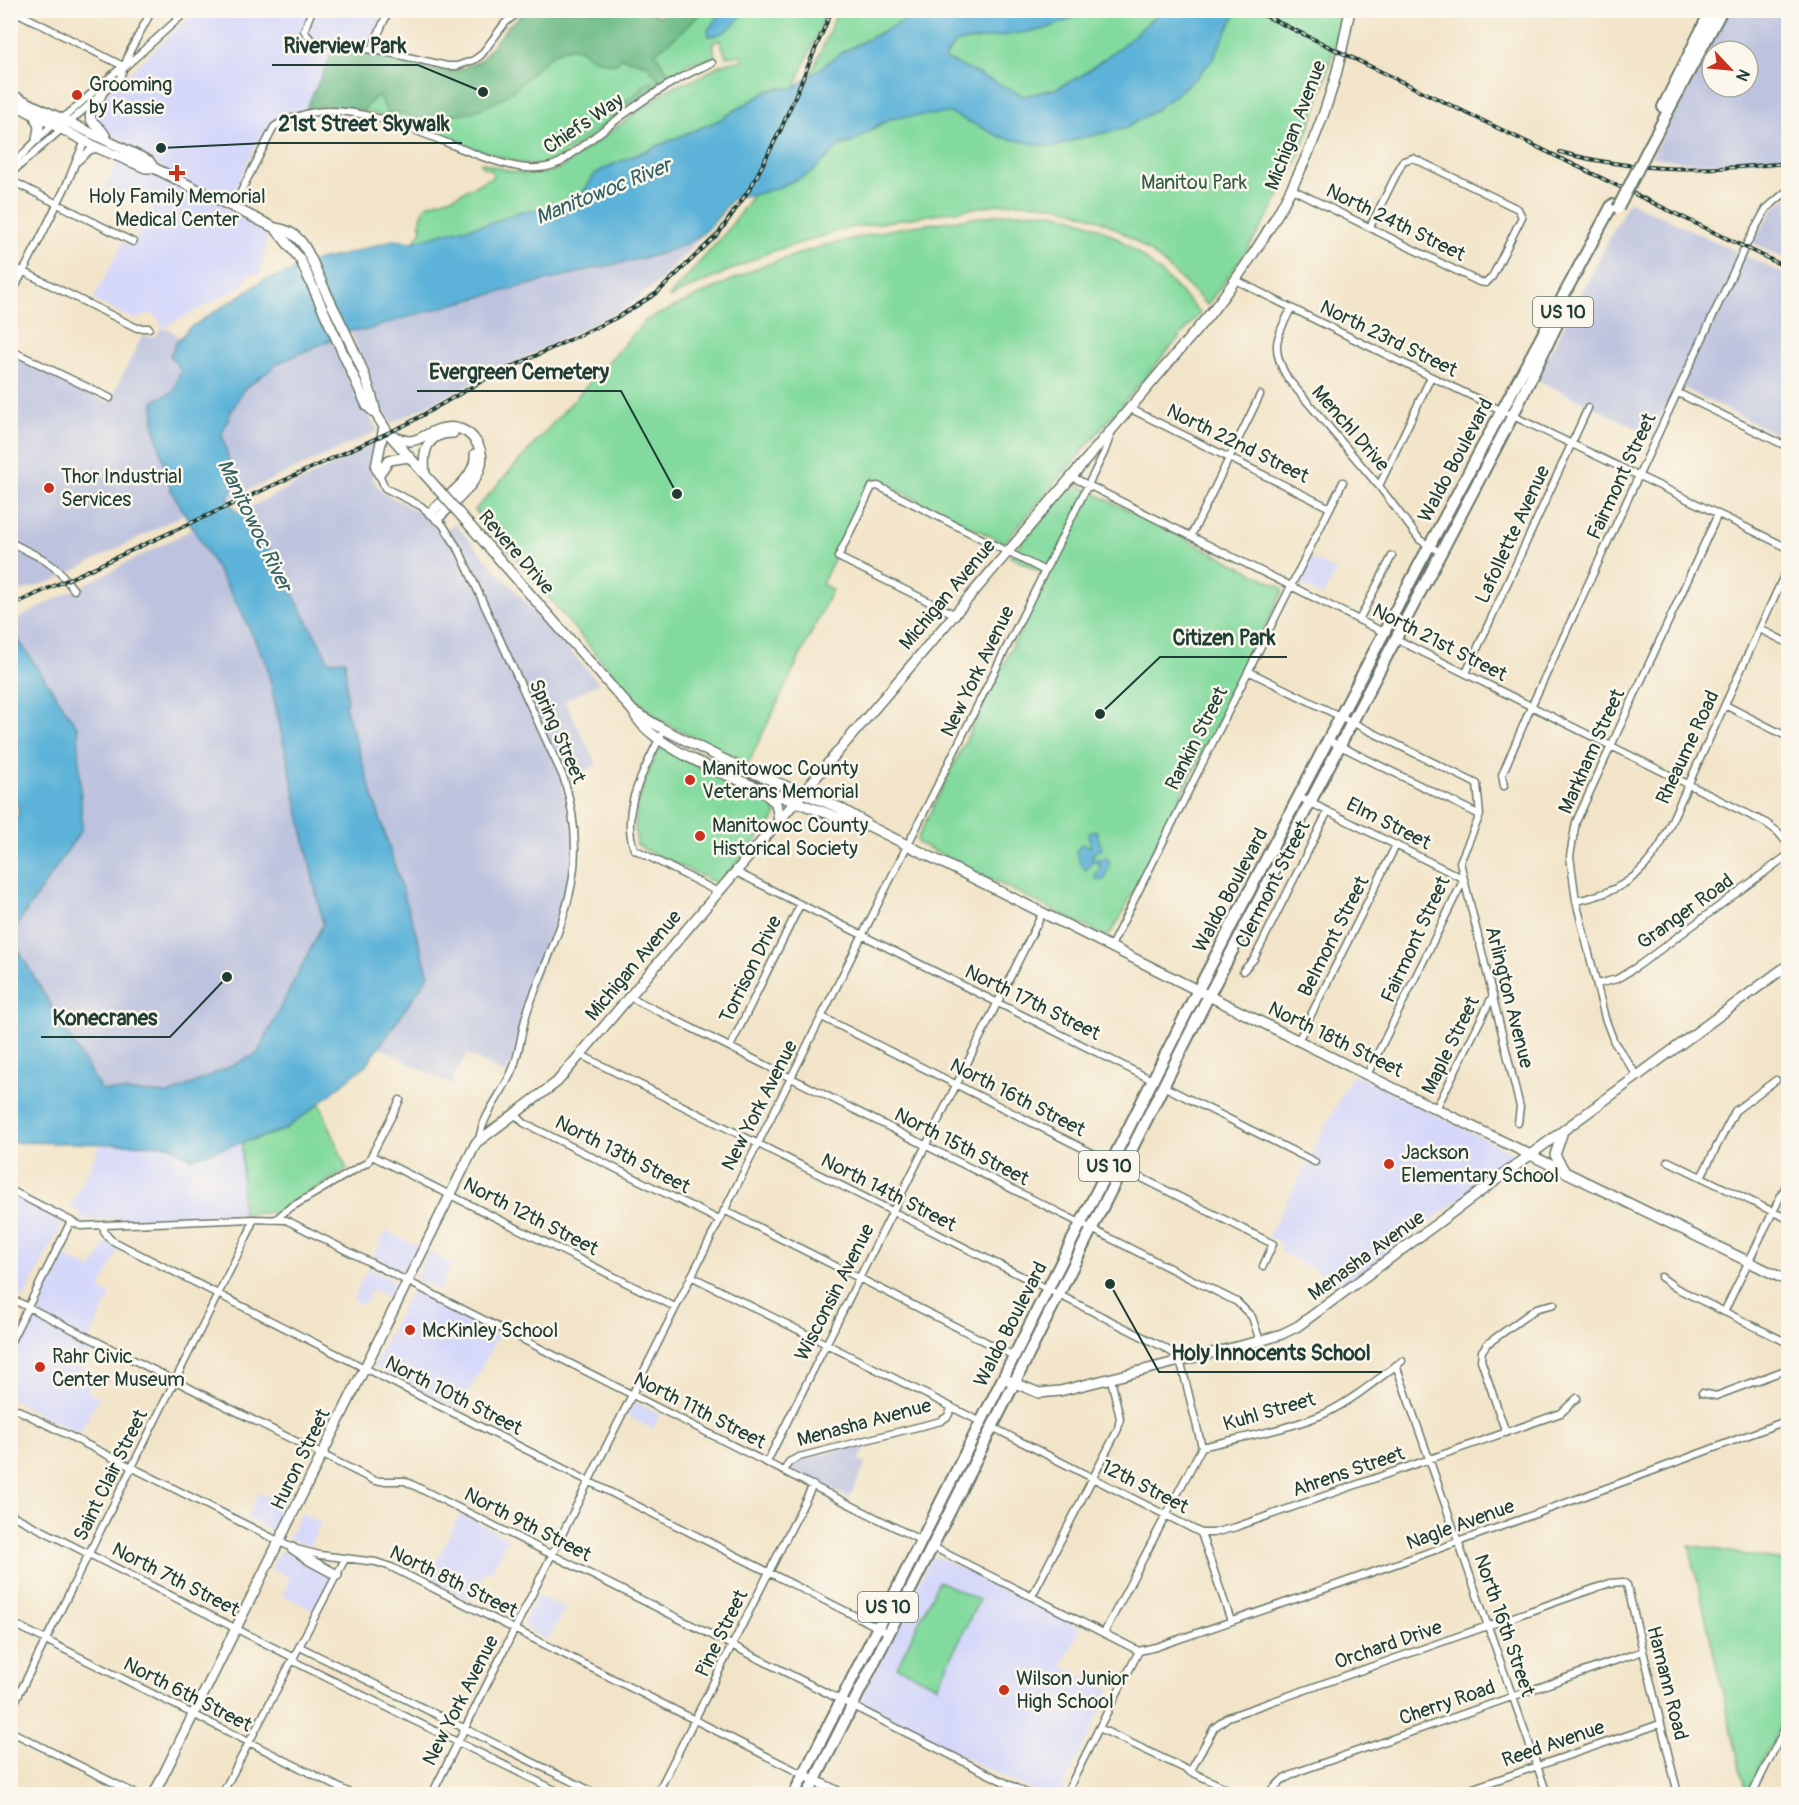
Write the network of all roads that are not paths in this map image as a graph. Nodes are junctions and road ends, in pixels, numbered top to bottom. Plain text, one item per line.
1 (12, 10) edge
2 (152, 10) edge
3 (312, 10) edge
4 (389, 10) edge
5 (521, 10) edge
6 (1350, 10) edge
7 (1711, 10) edge
8 (1722, 10) edge
9 (184, 12) edge
10 (510, 13) edge
11 (371, 50) junction
12 (712, 63) dead end
13 (125, 67) junction
14 (10, 94) edge
15 (101, 95) junction
16 (10, 102) edge
17 (34, 114) junction
18 (62, 124) junction
19 (37, 139) junction
20 (103, 139) junction
21 (85, 142) junction
22 (1646, 145) junction
23 (98, 148) junction
24 (77, 162) junction
25 (10, 167) edge
26 (154, 168) junction
27 (10, 174) edge
28 (10, 180) edge
29 (1292, 189) junction
30 (1788, 190) edge
31 (58, 203) junction
32 (233, 207) junction
33 (1615, 207) junction
34 (1370, 227) junction
35 (133, 242) dead end
36 (10, 265) edge
37 (24, 271) junction
38 (1236, 280) junction
39 (10, 297) edge
40 (1291, 309) junction
41 (149, 328) dead end
42 (10, 350) edge
43 (1431, 377) junction
44 (1678, 393) junction
45 (1260, 395) dead end
46 (110, 398) dead end
47 (1588, 408) dead end
48 (1131, 409) junction
49 (1501, 411) junction
50 (1512, 417) junction
51 (384, 427) junction
52 (1113, 429) junction
53 (392, 436) junction
54 (1572, 444) junction
55 (1788, 447) edge
56 (409, 457) junction
57 (1229, 458) junction
58 (379, 474) junction
59 (425, 475) junction
60 (1639, 475) junction
61 (1072, 477) junction
62 (1343, 482) dead end
63 (1088, 485) junction
64 (1379, 486) junction
65 (1330, 508) junction
66 (1718, 514) junction
67 (433, 516) junction
68 (1191, 536) junction
69 (10, 542) edge
70 (1429, 546) junction
71 (1788, 548) edge
72 (1008, 551) junction
73 (1440, 552) junction
74 (1392, 556) dead end
75 (1788, 567) edge
76 (1045, 571) junction
77 (1290, 586) junction
78 (74, 590) dead end
79 (954, 614) junction
80 (1359, 620) junction
81 (1760, 629) junction
82 (1384, 633) junction
83 (1395, 638) junction
84 (1788, 643) edge
85 (1248, 671) junction
86 (1466, 673) junction
87 (1725, 705) junction
88 (1532, 707) junction
89 (633, 711) junction
90 (1341, 717) junction
91 (1352, 721) junction
92 (663, 729) junction
93 (1788, 737) edge
94 (658, 740) junction
95 (1328, 740) junction
96 (1339, 745) junction
97 (1611, 746) junction
98 (1688, 784) junction
99 (1504, 786) dead end
100 (756, 787) junction
101 (802, 792) junction
102 (1299, 797) junction
103 (795, 801) junction
104 (1310, 802) junction
105 (1328, 811) junction
106 (1480, 814) junction
107 (779, 820) junction
108 (869, 826) junction
109 (1788, 844) edge
110 (908, 845) junction
111 (1396, 845) junction
112 (1788, 855) edge
113 (736, 872) junction
114 (1464, 879) junction
115 (718, 891) junction
116 (1576, 901) junction
117 (800, 905) junction
118 (1043, 912) junction
119 (862, 936) junction
120 (1111, 945) junction
121 (1788, 965) edge
122 (1242, 971) dead end
123 (1597, 984) junction
124 (1198, 990) junction
125 (1209, 995) junction
126 (1493, 995) junction
127 (630, 998) junction
128 (997, 1003) junction
129 (822, 1017) junction
130 (1298, 1041) junction
131 (730, 1047) junction
132 (581, 1055) junction
133 (1367, 1075) junction
134 (1638, 1077) junction
135 (791, 1078) junction
136 (1152, 1080) junction
137 (1776, 1080) dead end
138 (957, 1084) junction
139 (1163, 1086) junction
140 (400, 1100) dead end
141 (1436, 1109) junction
142 (514, 1113) junction
143 (1518, 1124) dead end
144 (1563, 1132) junction
145 (479, 1140) junction
146 (758, 1144) junction
147 (925, 1146) junction
148 (1532, 1155) junction
149 (372, 1156) junction
150 (1668, 1161) dead end
151 (1111, 1162) junction
152 (1316, 1162) dead end
153 (1122, 1167) junction
154 (1566, 1172) junction
155 (1701, 1177) junction
156 (1788, 1181) edge
157 (10, 1190) edge
158 (451, 1194) junction
159 (724, 1210) junction
160 (1773, 1212) junction
161 (892, 1213) junction
162 (253, 1219) junction
163 (276, 1219) junction
164 (1788, 1219) edge
165 (719, 1220) junction
166 (71, 1221) junction
167 (104, 1226) junction
168 (1086, 1227) junction
169 (1749, 1261) junction
170 (1263, 1266) dead end
171 (691, 1276) junction
172 (1661, 1277) dead end
173 (859, 1279) junction
174 (408, 1281) junction
175 (1788, 1281) edge
176 (1047, 1290) junction
177 (218, 1294) junction
178 (1058, 1296) junction
179 (10, 1298) edge
180 (1554, 1304) dead end
181 (28, 1307) junction
182 (675, 1307) junction
183 (1724, 1312) junction
184 (1260, 1341) junction
185 (1788, 1343) edge
186 (10, 1344) edge
187 (826, 1344) junction
188 (1014, 1356) junction
189 (1180, 1361) junction
190 (1399, 1363) joint
191 (365, 1368) junction
192 (1788, 1369) edge
193 (1003, 1378) junction
194 (1111, 1379) junction
195 (176, 1381) junction
196 (1014, 1383) junction
197 (1702, 1393) dead end
198 (632, 1394) junction
199 (1577, 1398) dead end
200 (10, 1406) edge
201 (952, 1407) junction
202 (1788, 1420) edge
203 (981, 1422) junction
204 (992, 1427) junction
205 (1506, 1433) junction
206 (1202, 1447) junction
207 (322, 1455) junction
208 (1429, 1460) junction
209 (766, 1462) junction
210 (132, 1467) junction
211 (784, 1471) junction
212 (1093, 1479) junction
213 (589, 1481) junction
214 (813, 1485) junction
215 (10, 1514) edge
216 (1166, 1515) junction
217 (1201, 1533) junction
218 (921, 1540) junction
219 (279, 1542) junction
220 (1458, 1542) junction
221 (932, 1546) junction
222 (292, 1548) junction
223 (89, 1554) junction
224 (552, 1554) junction
225 (345, 1559) junction
226 (769, 1572) junction
227 (337, 1575) junction
228 (1623, 1582) joint
229 (1032, 1596) junction
230 (1231, 1621) junction
231 (10, 1623) edge
232 (878, 1627) junction
233 (1488, 1627) junction
234 (236, 1628) junction
235 (514, 1629) junction
236 (889, 1633) junction
237 (1104, 1634) junction
238 (46, 1641) junction
239 (733, 1646) junction
240 (300, 1647) junction
241 (1139, 1651) junction
242 (1643, 1651) junction
243 (293, 1659) junction
244 (1513, 1697) junction
245 (841, 1701) junction
246 (852, 1707) junction
247 (10, 1712) edge
248 (193, 1715) junction
249 (695, 1721) junction
250 (1788, 1722) edge
251 (1660, 1724) junction
252 (464, 1728) junction
253 (1099, 1728) junction
254 (10, 1731) edge
255 (458, 1741) junction
256 (249, 1743) junction
257 (1537, 1766) junction
258 (1190, 1772) junction
259 (804, 1775) junction
260 (815, 1781) junction
261 (136, 1794) edge
262 (154, 1794) edge
263 (222, 1794) edge
264 (352, 1794) edge
265 (432, 1794) edge
266 (563, 1794) edge
267 (597, 1794) edge
268 (657, 1794) edge
269 (794, 1794) edge
270 (808, 1794) edge
271 (842, 1794) edge
272 (1028, 1794) edge
273 (1066, 1794) edge
274 (1238, 1794) edge
275 (1268, 1794) edge
276 (1456, 1794) edge
277 (1547, 1794) edge
278 (1678, 1794) edge
279 (1752, 1794) edge

1 - 13 street
2 - 13 street
3 - 11 street
4 - 11 street
5 - 10 street
6 - 29 main road, Michigan Avenue
7 - 22 main road, Waldo Boulevard / US 10
8 - 22 main road, Waldo Boulevard / US 10
9 - 13 street
10 - 11 street
12 - 32 street, Chiefs Way
13 - 15 street
13 - 18 street
14 - 18 main road
15 - 18 street
15 - 20 main road
16 - 17 main road
17 - 18 main road
17 - 19 main road
18 - 19 street
18 - 20 main road
18 - 21 main road
18 - 27 street
19 - 25 street
20 - 21 main road
20 - 26 main road
21 - 23 main road
21 - 24 street
22 - 33 main road, Waldo Boulevard / US 10, bridge
23 - 24 street
23 - 26 main road
24 - 31 street
26 - 32 main road
28 - 31 street
29 - 34 street, North 24th Street
29 - 38 main road, Michigan Avenue
30 - 44 street, Fairmont Street
31 - 35 street
31 - 37 street
32 - 51 main road, Revere Drive
33 - 49 main road, Waldo Boulevard / US 10
33 - 50 main road, Waldo Boulevard / US 10
34 - 34 street, North 24th Street
36 - 37 street
37 - 39 street
37 - 41 street
38 - 40 street, North 23rd Street
38 - 48 main road, Michigan Avenue
40 - 43 street, North 23rd Street
40 - 64 street, Menchl Drive
42 - 46 street
43 - 49 street, North 23rd Street
43 - 64 street
44 - 55 street
44 - 60 street, Fairmont Street
45 - 57 street
47 - 54 street, Lafollette Avenue
48 - 52 main road, Michigan Avenue
48 - 57 street, North 22nd Street
49 - 50 street, North 23rd Street
49 - 70 main road, Waldo Boulevard / US 10
50 - 54 street, North 23rd Street
50 - 73 main road, Waldo Boulevard / US 10
51 - 53 main road, Revere Drive
51 - 58 main road
52 - 61 main road, Michigan Avenue
52 - 63 street, New York Avenue
53 - 56 main road, Revere Drive
53 - 67 main road
54 - 60 street, North 23rd Street
54 - 86 street, Lafollette Avenue
56 - 58 main road
56 - 59 main road, Revere Drive
57 - 65 street, North 22nd Street
57 - 68 street
58 - 67 street, Spring Street
59 - 67 main road
59 - 89 main road, Revere Drive, bridge
60 - 66 street, North 23rd Street
60 - 88 street, Fairmont Street
61 - 63 street, North 21st Street
61 - 72 main road, Michigan Avenue
62 - 65 street, Rankin Street
63 - 68 street, North 21st Street
63 - 76 street, New York Avenue
64 - 70 street, Menchl Drive
65 - 77 street, Rankin Street
66 - 71 street, North 23rd Street
66 - 97 street, Markham Street
67 - 145 street, Spring Street
68 - 77 street, North 21st Street
69 - 78 street
70 - 73 street, Menchl Drive
70 - 82 main road, Waldo Boulevard / US 10
72 - 76 street
72 - 79 main road, Michigan Avenue
72 - 79 street
73 - 83 main road, Waldo Boulevard / US 10
74 - 80 street
75 - 81 street, Rheaume Road
76 - 110 street, New York Avenue
77 - 80 street, North 21st Street
77 - 85 street, Rankin Street
79 - 101 main road, Michigan Avenue
80 - 82 street, North 21st Street
81 - 84 street
81 - 87 street, Rheaume Road
82 - 83 street, North 21st Street
82 - 90 main road, Waldo Boulevard / US 10
83 - 86 street, North 21st Street
83 - 91 main road, Waldo Boulevard / US 10
85 - 90 street
85 - 120 street, Rankin Street
86 - 88 street, North 21st Street
87 - 93 street
87 - 98 street, Rheaume Road
88 - 97 street, North 21st Street
88 - 99 street, Fairmont Street
89 - 92 main road, Revere Drive
89 - 94 main road, Revere Drive
90 - 91 street
90 - 95 main road, Waldo Boulevard / US 10
91 - 96 main road, Waldo Boulevard / US 10
91 - 106 street
92 - 94 street
92 - 101 main road, North 18th Street
94 - 100 main road, North 18th Street
94 - 115 street
95 - 96 street
95 - 102 main road, Waldo Boulevard / US 10
96 - 104 main road, Waldo Boulevard / US 10
96 - 106 street
97 - 98 street, North 21st Street
97 - 116 street, Markham Street
98 - 109 street, North 21st Street
98 - 116 street, Rheaume Road
100 - 103 main road, North 18th Street
100 - 107 main road
101 - 103 main road, Michigan Avenue
101 - 108 main road, North 18th Street
102 - 104 street, Elm Street
102 - 124 main road, Waldo Boulevard / US 10
103 - 107 main road, Michigan Avenue
103 - 108 main road, North 18th Street
104 - 105 street, Elm Street
104 - 125 main road, Waldo Boulevard / US 10
105 - 111 street, Elm Street
105 - 122 street, Clermont Street
106 - 114 street, Fairmont Street
107 - 113 main road, Michigan Avenue
108 - 110 main road, North 18th Street
110 - 118 main road, North 18th Street
110 - 119 street, New York Avenue
111 - 114 street, Elm Street
111 - 130 street, Belmont Street
112 - 123 street, Granger Road
113 - 115 main road, Michigan Avenue
113 - 117 street, North 17th Street
114 - 126 street, Arlington Avenue
114 - 133 street, Fairmont Street
115 - 127 main road, Michigan Avenue
116 - 123 street, Markham Street
117 - 119 street, North 17th Street
117 - 131 street, Torrison Drive
118 - 120 main road, North 18th Street
118 - 128 street, Wisconsin Avenue
119 - 128 street, North 17th Street
119 - 129 street, New York Avenue
120 - 124 main road, North 18th Street
121 - 134 main road, Menasha Avenue
123 - 134 street, Markham Street
124 - 125 main road, North 18th Street
124 - 136 main road, Waldo Boulevard / US 10
125 - 130 main road, North 18th Street
125 - 139 main road, Waldo Boulevard / US 10
126 - 141 street, Maple Street
126 - 143 street, Arlington Avenue
127 - 131 street, North 15th Street
127 - 132 main road, Michigan Avenue
128 - 136 street, North 17th Street
128 - 138 street, Wisconsin Avenue
129 - 135 street, New York Avenue
129 - 138 street, North 16th Street
130 - 133 main road, North 18th Street
131 - 135 street, North 15th Street
132 - 142 main road, Michigan Avenue
132 - 146 street, North 14th Street
133 - 141 main road, North 18th Street
134 - 144 main road, Menasha Avenue
135 - 146 street, New York Avenue
135 - 147 street, North 15th Street
136 - 139 street, North 17th Street
136 - 151 main road, Waldo Boulevard / US 10
137 - 155 street
138 - 147 street, Wisconsin Avenue
138 - 151 street, North 16th Street
139 - 152 street, North 17th Street
139 - 153 main road, Waldo Boulevard / US 10
140 - 149 street
141 - 148 main road, North 18th Street
142 - 145 main road, Michigan Avenue
142 - 165 street, North 13th Street
144 - 148 main road, Menasha Avenue
144 - 154 main road
145 - 158 main road, Huron Street
146 - 159 street, New York Avenue
146 - 161 street, North 14th Street
147 - 161 street, Wisconsin Avenue
147 - 168 street, North 15th Street
148 - 154 main road, North 18th Street
148 - 184 main road, Menasha Avenue
149 - 158 street, North 12th Street
149 - 163 street
150 - 155 street
151 - 153 street, North 16th Street
151 - 168 main road, Waldo Boulevard / US 10
153 - 168 main road, Waldo Boulevard / US 10
153 - 170 street, North 16th Street
154 - 169 main road, North 18th Street
155 - 160 street
156 - 160 street
157 - 166 street
158 - 174 main road, Huron Street
158 - 182 street, North 12th Street
159 - 165 street, New York Avenue
159 - 173 street
160 - 164 street
160 - 169 street
161 - 173 street, Wisconsin Avenue
161 - 176 street, North 14th Street
162 - 163 street, North 11th Street
162 - 167 street, North 11th Street
162 - 177 street, Saint Clair Street
163 - 174 street, North 11th Street
165 - 171 street, New York Avenue
166 - 167 street
166 - 181 street
167 - 177 street, North 10th Street
168 - 176 main road, Waldo Boulevard / US 10
168 - 178 main road, Waldo Boulevard / US 10
168 - 184 street, North 15th Street
169 - 175 main road, North 18th Street
169 - 183 street
171 - 182 street, New York Avenue
171 - 187 street
172 - 183 street
173 - 187 street, Wisconsin Avenue
173 - 188 street
174 - 191 main road, Huron Street
174 - 198 street, North 11th Street
176 - 178 street, North 14th Street
176 - 188 main road, Waldo Boulevard / US 10
177 - 191 street, North 10th Street
177 - 195 street, Saint Clair Street
178 - 189 street, North 14th Street
178 - 196 main road, Waldo Boulevard / US 10
179 - 181 street, North 9th Street
180 - 205 street
181 - 186 street
181 - 195 street, North 9th Street
182 - 198 street, New York Avenue
183 - 185 street
184 - 189 main road, Menasha Avenue
187 - 201 street
187 - 209 street, Wisconsin Avenue
188 - 193 main road, Waldo Boulevard / US 10
189 - 194 main road, Menasha Avenue
189 - 206 street
190 - 206 street, Kuhl Street
190 - 208 street, North 16th Street
191 - 207 main road, Huron Street
191 - 213 street, North 10th Street
192 - 197 street
193 - 196 main road, Menasha Avenue
193 - 203 main road, Waldo Boulevard / US 10
194 - 196 main road, Menasha Avenue
194 - 212 street
195 - 207 street, North 9th Street
195 - 210 street, Saint Clair Street
196 - 204 main road, Waldo Boulevard / US 10
198 - 209 street, North 11th Street
198 - 213 street, New York Avenue
199 - 205 street, Ahrens Street
200 - 210 street, North 8th Street
201 - 203 street
201 - 211 street, Menasha Avenue
202 - 220 street, Nagle Avenue
203 - 218 main road, Waldo Boulevard / US 10
204 - 212 street, 12th Street
204 - 221 main road, Waldo Boulevard / US 10
205 - 208 street, Ahrens Street
206 - 216 street
207 - 219 main road, Huron Street
207 - 224 street, North 9th Street
208 - 217 street, Ahrens Street
208 - 220 street, North 16th Street
209 - 211 street, North 11th Street
210 - 219 street, North 8th Street
210 - 223 street, Saint Clair Street
211 - 214 street, North 11th Street
212 - 216 street, 12th Street
212 - 229 street
213 - 224 street, New York Avenue
213 - 226 street, North 10th Street
214 - 218 street, North 11th Street
214 - 226 street, Pine Street
215 - 223 street, North 7th Street
216 - 217 street, 12th Street
216 - 237 street
217 - 230 street, 12th Street
218 - 221 street, North 11th Street
218 - 232 main road, Waldo Boulevard / US 10
219 - 222 street, North 8th Street
219 - 234 main road, Huron Street
220 - 230 street, Nagle Avenue
220 - 233 street, North 16th Street
221 - 229 street, North 11th Street
221 - 236 main road, Waldo Boulevard / US 10
222 - 225 street, North 8th Street
222 - 227 main road
223 - 234 street, North 7th Street
223 - 238 street, Saint Clair Street
224 - 235 street, New York Avenue
224 - 239 street, North 9th Street
225 - 227 street
225 - 235 street, North 8th Street
226 - 232 street, North 10th Street
226 - 239 street, Pine Street
227 - 240 street
228 - 233 street, Orchard Drive
228 - 242 street, Hamann Road
229 - 237 street, North 11th Street
230 - 241 street, Nagle Avenue
231 - 238 street, North 6th Street
232 - 236 street, North 10th Street
232 - 245 main road, Waldo Boulevard / US 10
233 - 244 street, North 16th Street
233 - 258 street, Orchard Drive
234 - 243 street, North 7th Street
234 - 248 main road, Huron Street
235 - 249 street, North 8th Street
235 - 252 street, New York Avenue
236 - 246 main road, Waldo Boulevard / US 10
237 - 241 street, North 11th Street
238 - 247 street, Saint Clair Street
238 - 248 street, North 6th Street
239 - 245 street, North 9th Street
239 - 249 street, Pine Street
240 - 243 street
240 - 252 street
241 - 253 street
242 - 244 street, Cherry Road
242 - 251 street, Hamann Road
243 - 255 street, North 7th Street
243 - 256 street
244 - 257 street, North 16th Street
244 - 275 street, Cherry Road
245 - 246 street, North 9th Street
245 - 259 main road, Waldo Boulevard / US 10
246 - 260 main road, Waldo Boulevard / US 10
246 - 272 street, North 9th Street
248 - 256 street, North 6th Street
248 - 262 main road, Huron Street
249 - 259 street, North 8th Street
249 - 268 street, Pine Street
250 - 279 street
251 - 257 street, Reed Avenue
251 - 278 street, Hamann Road
252 - 255 street, New York Avenue
252 - 267 street
253 - 258 street
253 - 273 street
254 - 261 street
255 - 265 street, New York Avenue
255 - 266 street, North 7th Street
256 - 263 street
256 - 264 street, North 6th Street
257 - 276 street, Reed Avenue
257 - 277 street, North 16th Street
258 - 274 street
259 - 260 main road, North 8th Street
259 - 269 main road, Waldo Boulevard / US 10
260 - 270 main road, Waldo Boulevard / US 10
260 - 271 main road, North 8th Street

